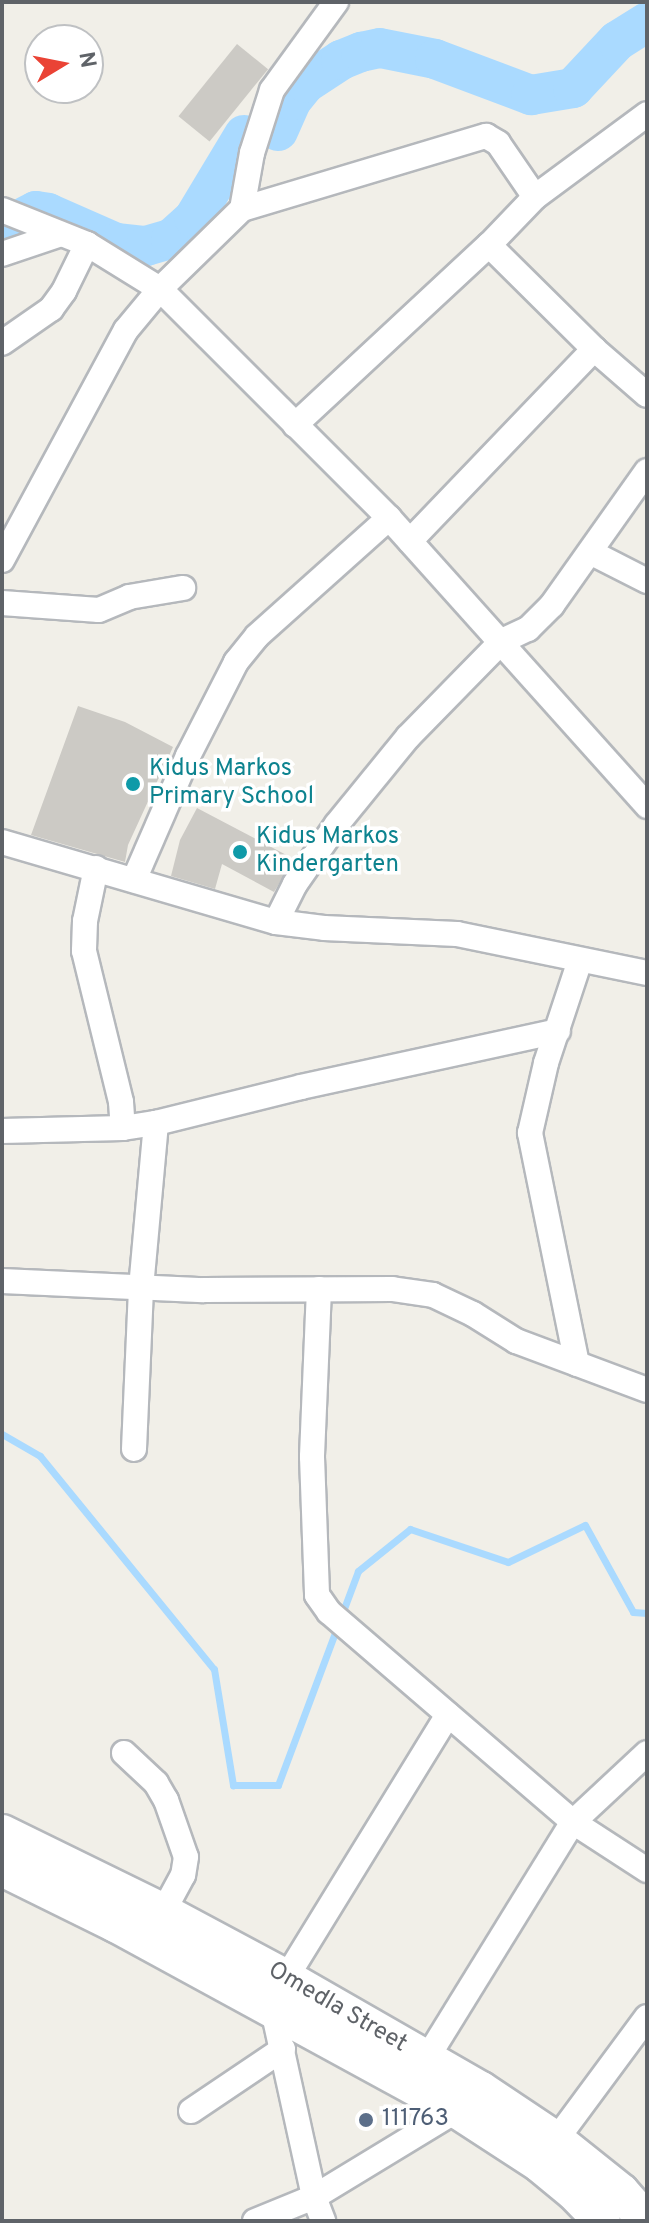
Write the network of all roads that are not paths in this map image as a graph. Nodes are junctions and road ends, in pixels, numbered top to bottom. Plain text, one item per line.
1 (336, 2) edge
2 (646, 117) edge
3 (535, 197) junction
4 (242, 209) junction
5 (2, 210) edge
6 (61, 234) junction
7 (87, 244) junction
8 (489, 245) junction
9 (2, 254) edge
10 (160, 289) junction
11 (2, 343) edge
12 (594, 349) junction
13 (647, 395) edge
14 (295, 425) junction
15 (647, 471) edge
16 (389, 518) junction
17 (410, 541) junction
18 (592, 553) junction
19 (2, 560) edge
20 (647, 581) edge
21 (183, 588) dead end
22 (2, 603) edge
23 (502, 641) junction
24 (647, 806) edge
25 (2, 842) edge
26 (96, 868) junction
27 (134, 880) junction
28 (276, 922) junction
29 (580, 960) junction
30 (647, 973) edge
31 (558, 1031) junction
32 (156, 1123) junction
33 (123, 1128) junction
34 (2, 1131) edge
35 (2, 1281) edge
36 (141, 1288) junction
37 (319, 1289) junction
38 (577, 1364) junction
39 (647, 1390) edge
40 (134, 1449) dead end
41 (448, 1715) junction
42 (124, 1753) dead end
43 (647, 1753) edge
44 (573, 1822) junction
45 (2, 1833) edge
46 (2, 1868) edge
47 (647, 1870) edge
48 (163, 1912) junction
49 (280, 1994) junction
50 (647, 2017) edge
51 (283, 2049) junction
52 (418, 2071) junction
53 (457, 2110) junction
54 (191, 2111) dead end
55 (556, 2140) junction
56 (314, 2197) junction
57 (623, 2201) edge
58 (255, 2221) edge
59 (323, 2221) edge
60 (646, 2221) edge

1 - 4 street
2 - 3 street
3 - 4 street
3 - 8 street
4 - 10 street
5 - 6 street
6 - 7 street
6 - 9 street
7 - 10 street
7 - 11 street
8 - 12 street
8 - 14 street
10 - 14 street
10 - 19 street
12 - 13 street
12 - 17 street
14 - 16 street
15 - 18 street
16 - 17 street
16 - 27 street
17 - 23 street
18 - 20 street
18 - 23 street
21 - 22 street
23 - 24 street
23 - 28 street
25 - 26 street
26 - 27 street
26 - 33 street
27 - 28 street
28 - 29 street
29 - 30 street
29 - 31 street
31 - 32 street
31 - 38 street
32 - 33 street
32 - 36 street
33 - 34 street
35 - 36 street
36 - 37 street
36 - 40 street
37 - 38 street
37 - 41 street
38 - 39 street
41 - 44 street
41 - 49 street
42 - 48 street
43 - 44 street
44 - 47 street
44 - 52 street
45 - 48 main road, Omedla Street
46 - 49 main road, Omedla Street
48 - 49 main road, Omedla Street
49 - 51 street
49 - 52 main road, Omedla Street
50 - 55 street
51 - 54 street
51 - 56 street
52 - 53 main road, Omedla Street
52 - 55 main road, Omedla Street
53 - 56 street
53 - 57 main road, Omedla Street
55 - 57 main road, Omedla Street
56 - 58 street
56 - 59 street
57 - 60 main road, Omedla Street

